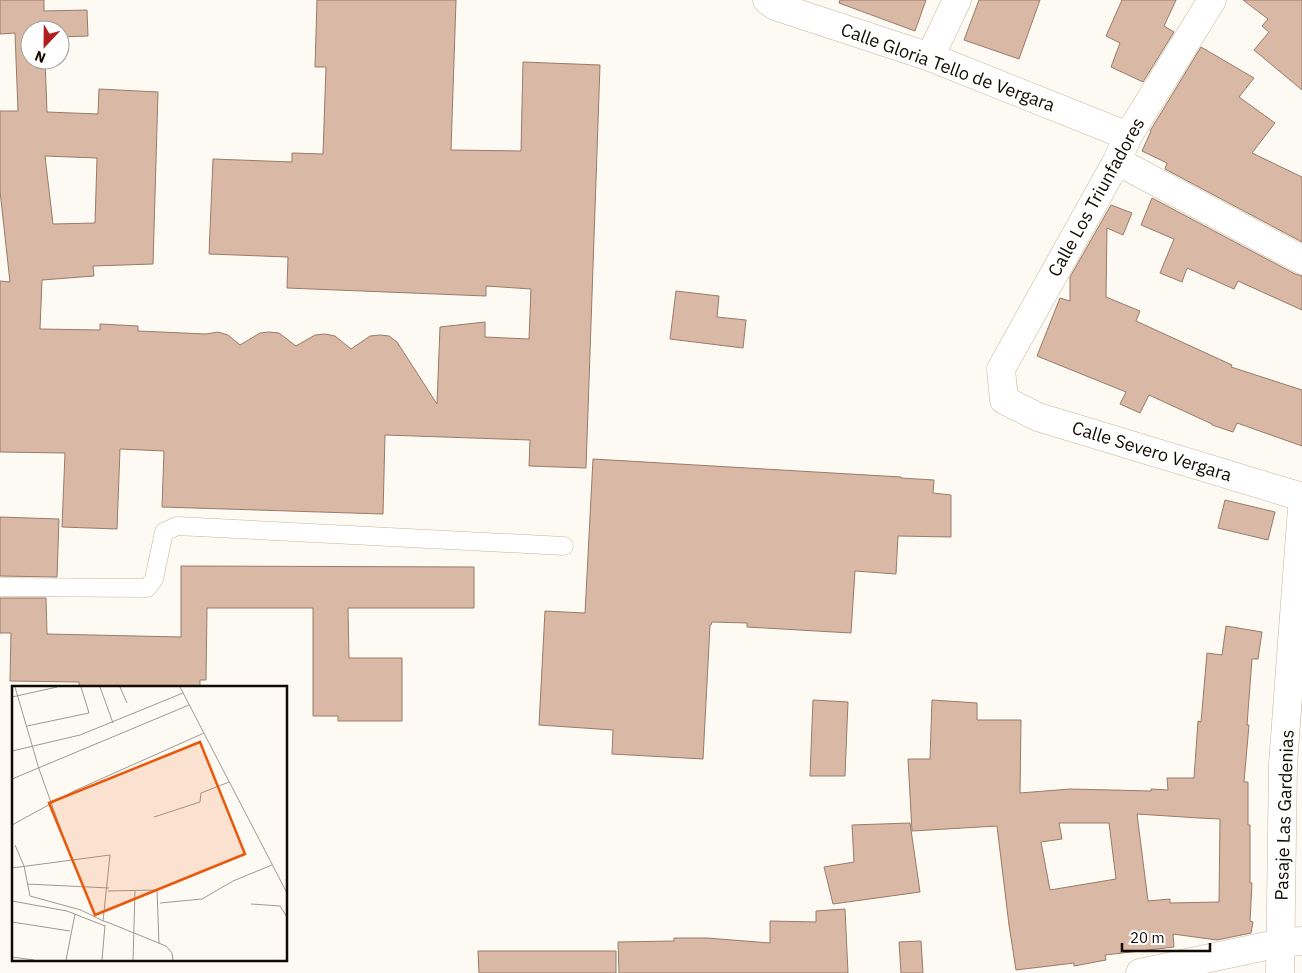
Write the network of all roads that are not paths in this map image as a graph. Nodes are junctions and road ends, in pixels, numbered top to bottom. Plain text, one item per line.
1 (767, 0) edge
2 (957, 0) edge
3 (1212, 0) edge
4 (930, 57) junction
5 (1128, 136) junction
6 (1116, 161) junction
7 (1302, 260) edge
8 (1004, 400) joint
9 (1302, 496) edge
10 (1302, 508) edge
11 (564, 546) dead end
12 (0, 587) edge
13 (1291, 942) edge
14 (1140, 973) edge
15 (1280, 973) edge

1 - 4 street, Calle Gloria Tello de Vergara
2 - 4 street
3 - 5 street, Calle Los Triunfadores
4 - 5 street, Calle Gloria Tello de Vergara
5 - 6 street, Calle Los Triunfadores
6 - 7 street
6 - 8 street, Calle Los Triunfadores
8 - 9 street, Calle Severo Vergara
10 - 13 street, Pasaje Las Gardenias
11 - 12 lane
13 - 14 street
13 - 15 street, Pasaje Las Gardenias

